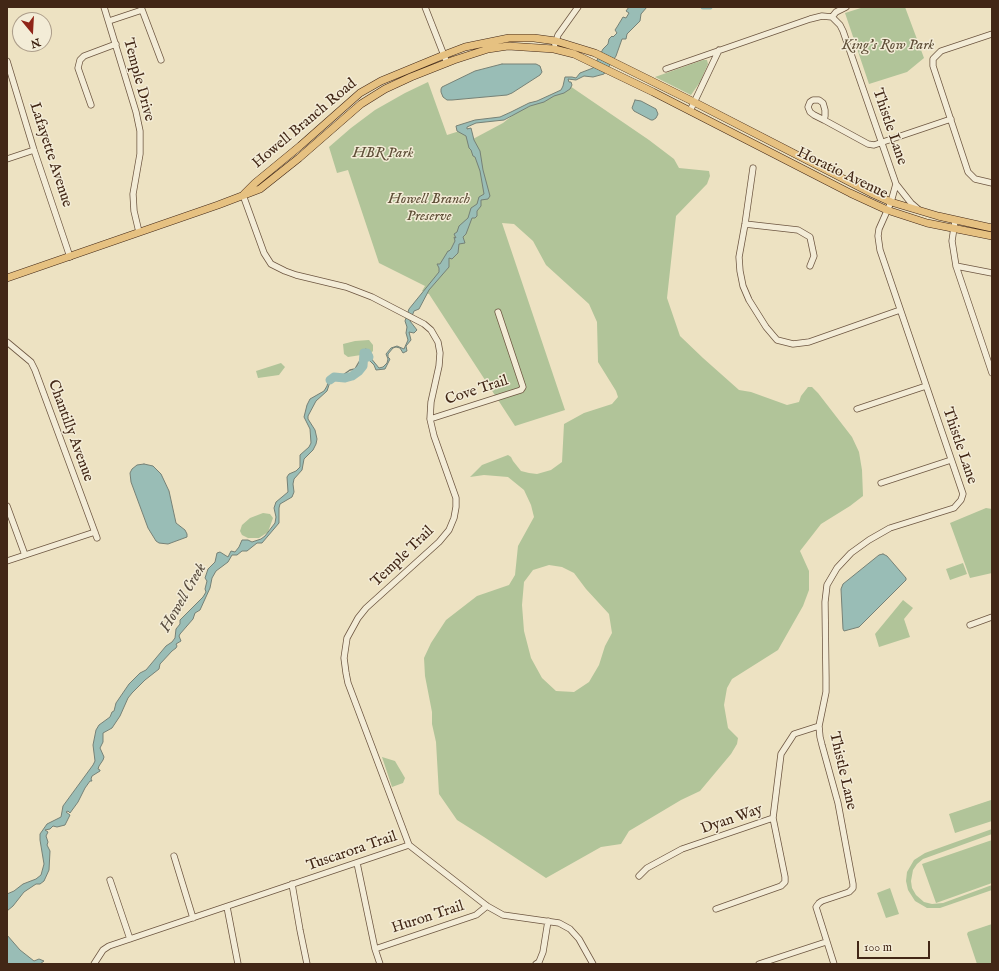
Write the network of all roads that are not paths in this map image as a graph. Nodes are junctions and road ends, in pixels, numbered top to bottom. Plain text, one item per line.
1 (104, 7) edge
2 (425, 7) edge
3 (578, 7) edge
4 (846, 7) edge
5 (141, 8) edge
6 (832, 17) junction
7 (109, 21) junction
8 (992, 34) edge
9 (556, 41) junction
10 (116, 44) junction
11 (554, 49) junction
12 (719, 50) junction
13 (444, 54) junction
14 (161, 60) dead end
15 (7, 61) edge
16 (447, 63) junction
17 (8, 67) edge
18 (666, 69) dead end
19 (694, 102) junction
20 (91, 105) dead end
21 (690, 111) junction
22 (824, 120) dead end
23 (951, 120) junction
24 (881, 143) junction
25 (34, 150) junction
26 (792, 153) junction
27 (7, 159) edge
28 (788, 161) junction
29 (753, 168) dead end
30 (896, 184) junction
31 (992, 184) edge
32 (243, 195) junction
33 (891, 202) junction
34 (887, 210) junction
35 (921, 211) junction
36 (956, 221) junction
37 (745, 224) junction
38 (992, 228) edge
39 (954, 229) junction
40 (139, 232) junction
41 (992, 236) edge
42 (70, 256) junction
43 (810, 266) dead end
44 (956, 266) junction
45 (992, 273) edge
46 (7, 278) edge
47 (900, 310) junction
48 (498, 312) dead end
49 (7, 342) edge
50 (990, 359) edge
51 (992, 373) edge
52 (926, 386) junction
53 (857, 409) dead end
54 (430, 419) junction
55 (951, 460) junction
56 (881, 483) dead end
57 (7, 506) edge
58 (95, 532) junction
59 (97, 538) dead end
60 (25, 555) junction
61 (7, 561) edge
62 (992, 617) edge
63 (970, 625) dead end
64 (819, 726) junction
65 (773, 818) junction
66 (409, 845) junction
67 (174, 856) dead end
68 (357, 863) junction
69 (639, 876) dead end
70 (110, 880) dead end
71 (292, 884) junction
72 (227, 906) junction
73 (487, 906) junction
74 (716, 909) dead end
75 (193, 918) junction
76 (548, 921) junction
77 (130, 939) junction
78 (826, 942) junction
79 (375, 949) junction
80 (94, 964) edge
81 (238, 964) edge
82 (307, 964) edge
83 (380, 964) edge
84 (536, 964) edge
85 (593, 964) edge
86 (759, 964) edge
87 (834, 964) edge

1 - 7 street, Temple Drive
2 - 13 street
3 - 9 street
4 - 6 street
5 - 7 street
5 - 14 street
6 - 12 street
6 - 24 street, Thistle Lane
7 - 10 street, Temple Drive
8 - 23 street
9 - 11 street
9 - 13 main road, Howell Branch Road
9 - 19 main road, Howell Branch Road
10 - 20 street
10 - 40 street, Temple Drive
11 - 16 main road, Howell Branch Road
11 - 21 main road, Howell Branch Road
12 - 18 street
12 - 19 street
13 - 16 street
13 - 32 main road, Howell Branch Road
15 - 17 street, Lafayette Avenue
16 - 32 main road, Howell Branch Road
17 - 25 street, Lafayette Avenue
19 - 21 street
19 - 26 main road, Horatio Avenue
21 - 28 main road, Horatio Avenue
22 - 24 street
23 - 24 street
23 - 31 street
24 - 30 street, Thistle Lane
25 - 27 street
25 - 42 street, Lafayette Avenue
26 - 28 main road
26 - 33 main road, Horatio Avenue
28 - 34 main road, Horatio Avenue
29 - 37 street
30 - 33 street, Thistle Lane
30 - 35 street
32 - 40 main road, Howell Branch Road
32 - 54 street, Temple Trail
33 - 34 street, Thistle Lane
33 - 35 main road, Horatio Avenue
34 - 39 main road, Horatio Avenue
34 - 47 street, Thistle Lane
35 - 36 main road, Horatio Avenue
36 - 38 main road, Horatio Avenue
36 - 39 street
37 - 43 street
37 - 47 street
39 - 41 main road, Horatio Avenue
39 - 44 street
40 - 42 main road, Howell Branch Road
42 - 46 main road, Howell Branch Road
44 - 45 street
44 - 50 street
47 - 52 street, Thistle Lane
48 - 54 street, Cove Trail
49 - 58 street, Chantilly Avenue
50 - 51 street
52 - 53 street
52 - 55 street, Thistle Lane
54 - 66 street, Temple Trail
55 - 56 street
55 - 64 street, Thistle Lane
57 - 60 street
58 - 59 street, Chantilly Avenue
58 - 60 street
60 - 61 street
62 - 63 street
64 - 65 street, Dyan Way
64 - 78 street, Thistle Lane
65 - 69 street, Dyan Way
65 - 74 street
66 - 68 street, Tuscarora Trail
66 - 73 street, Tuscarora Trail
67 - 75 street
68 - 71 street, Tuscarora Trail
68 - 79 street
70 - 77 street
71 - 72 street, Tuscarora Trail
71 - 82 street
72 - 75 street, Tuscarora Trail
72 - 81 street
73 - 76 street, Tuscarora Trail
73 - 79 street, Huron Trail
75 - 77 street, Tuscarora Trail
76 - 84 street
76 - 85 street, Tuscarora Trail
77 - 80 street, Tuscarora Trail
78 - 86 street
78 - 87 street, Thistle Lane
79 - 83 street

